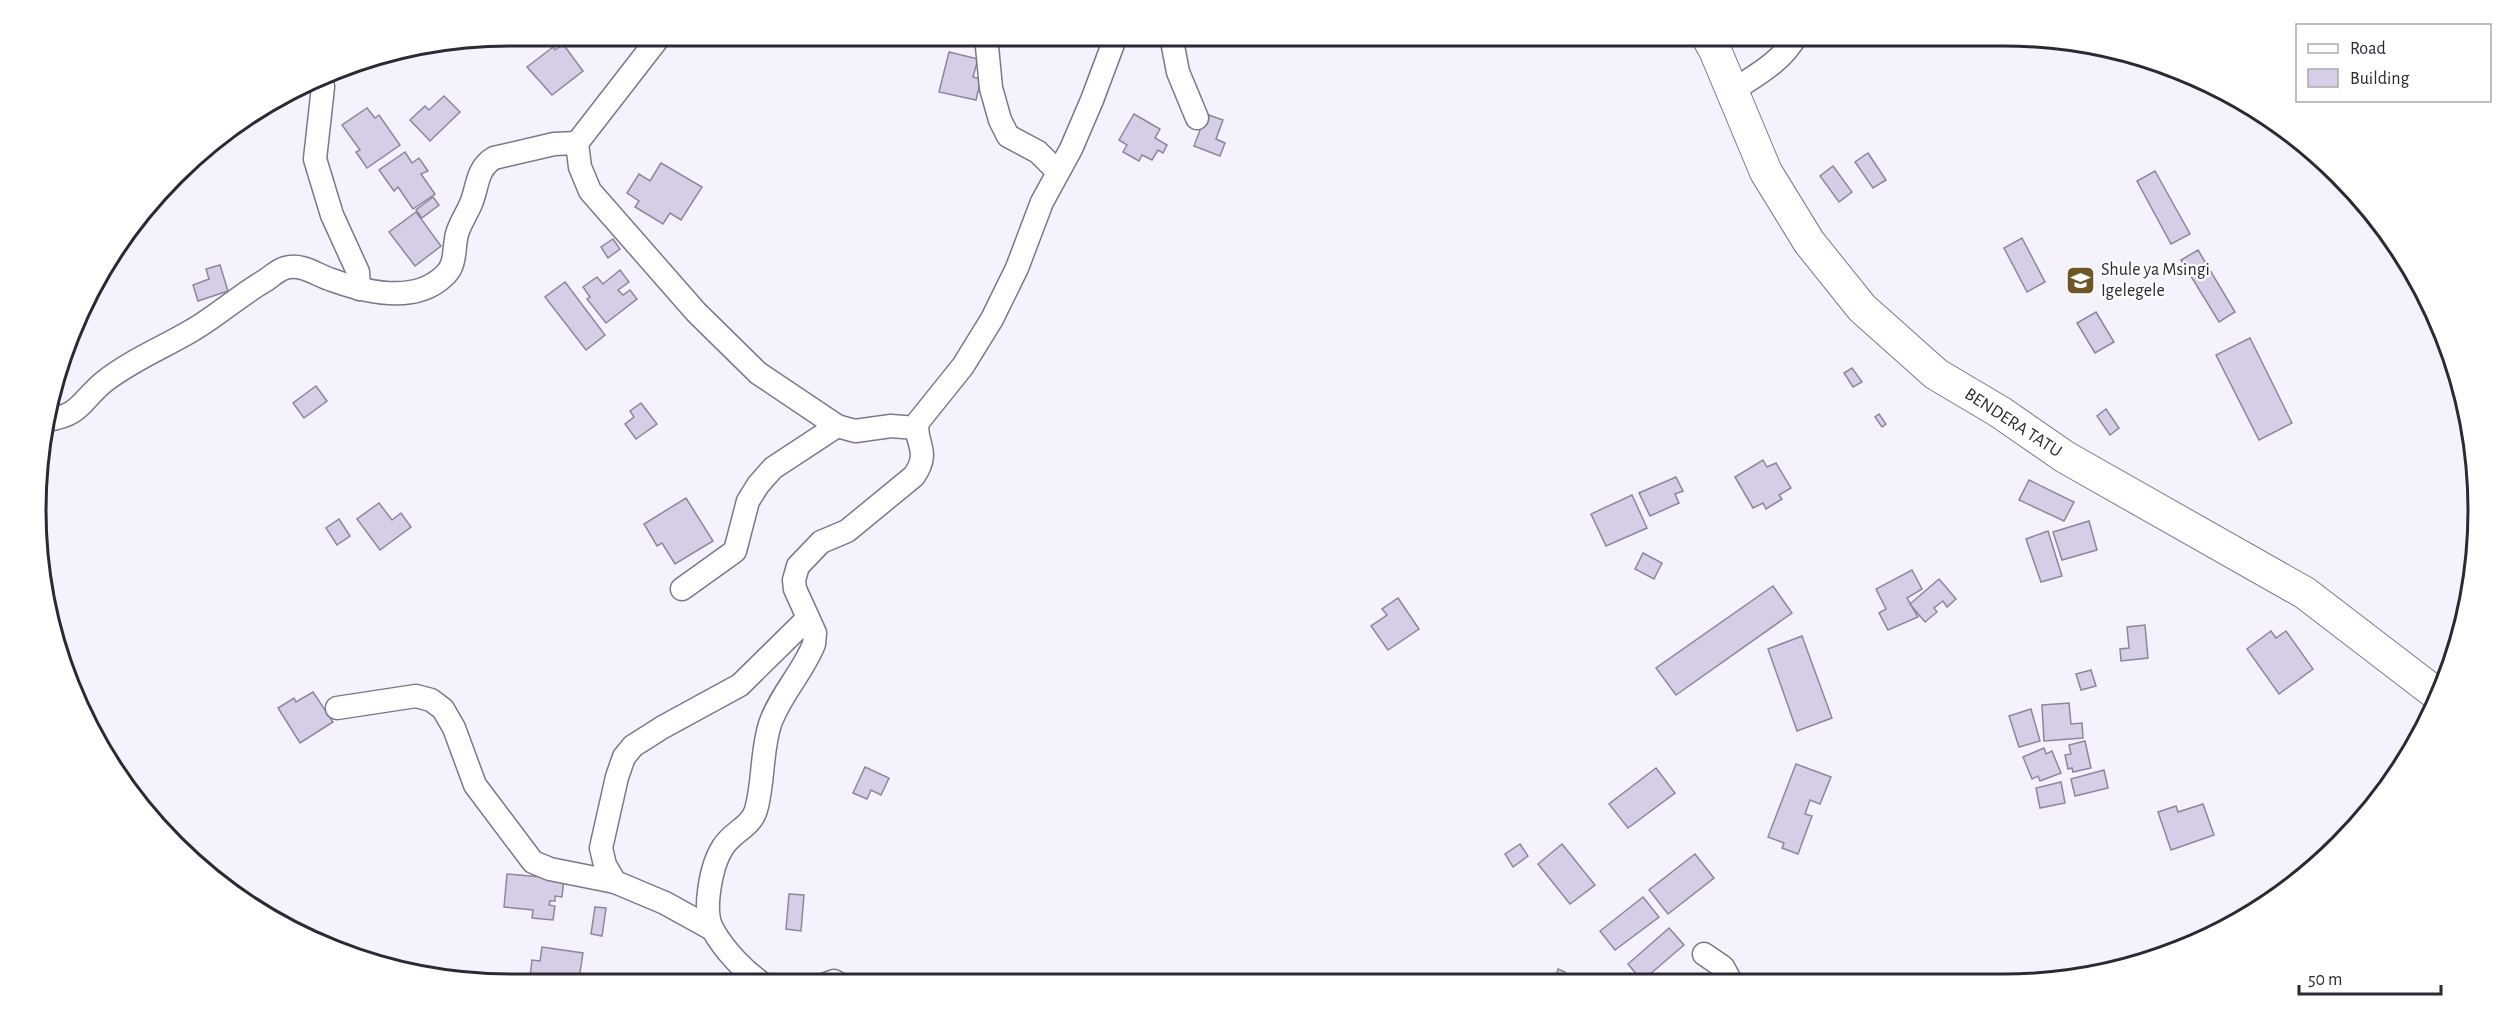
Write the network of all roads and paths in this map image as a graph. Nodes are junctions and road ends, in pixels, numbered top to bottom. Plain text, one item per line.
1 (652, 46) edge
2 (987, 46) edge
3 (1112, 46) edge
4 (1173, 46) edge
5 (1712, 46) edge
6 (1789, 46) edge
7 (323, 86) edge
8 (1732, 91) junction
9 (1197, 118) dead end
10 (577, 143) junction
11 (1058, 172) junction
12 (359, 289) junction
13 (55, 419) edge
14 (837, 426) junction
15 (916, 428) junction
16 (682, 589) dead end
17 (808, 618) junction
18 (2432, 690) edge
19 (337, 708) dead end
20 (615, 882) junction
21 (712, 929) junction
22 (1704, 954) dead end
23 (750, 974) edge
24 (1727, 974) edge

1 - 10 street
2 - 11 street
3 - 11 street
4 - 9 street
5 - 8 main road, BENDERA TATU
6 - 8 street
7 - 12 street
8 - 18 main road, BENDERA TATU
10 - 12 street
10 - 14 street
11 - 15 street
12 - 13 street
14 - 15 street
14 - 16 street
15 - 17 street
17 - 20 street
17 - 21 street
19 - 20 street
20 - 21 street
21 - 23 street
22 - 24 street

